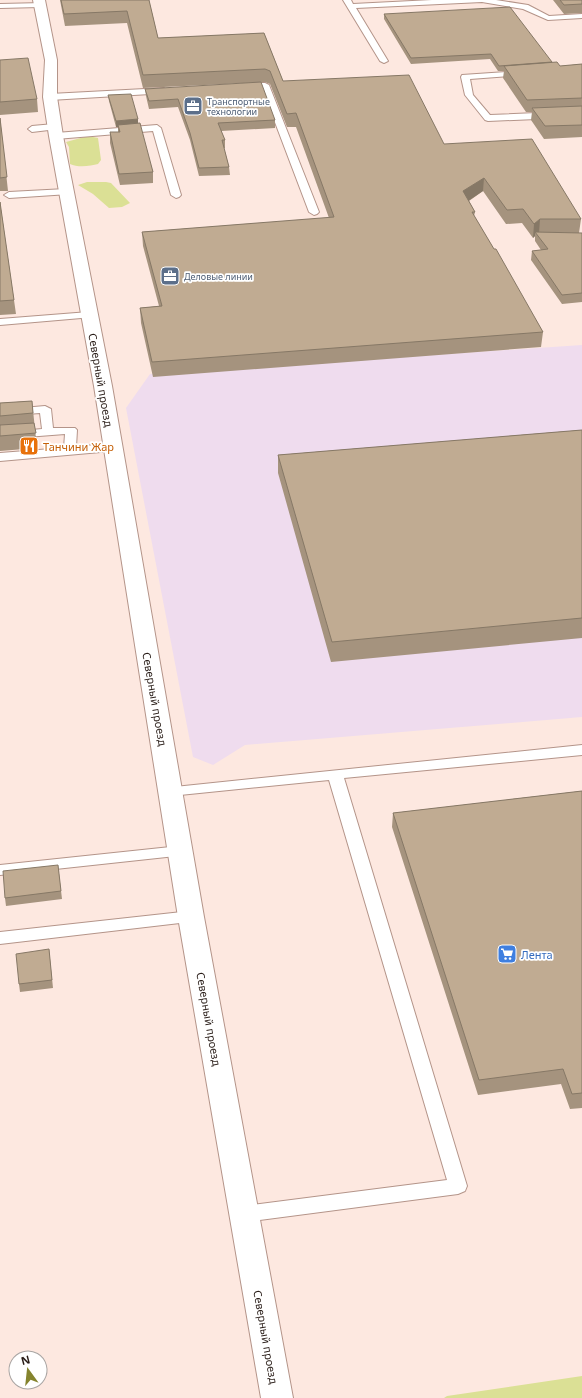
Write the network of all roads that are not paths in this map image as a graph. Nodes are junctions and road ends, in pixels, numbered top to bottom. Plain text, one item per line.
1 (39, 2) edge
2 (8, 3) edge
3 (349, 3) edge
4 (0, 6) edge
5 (582, 16) edge
6 (384, 61) dead end
7 (527, 73) edge
8 (235, 87) edge
9 (175, 90) edge
10 (50, 97) junction
11 (582, 114) edge
12 (32, 129) dead end
13 (55, 132) junction
14 (66, 192) junction
15 (9, 195) dead end
16 (176, 195) dead end
17 (314, 212) dead end
18 (89, 315) junction
19 (0, 322) edge
20 (0, 413) edge
21 (48, 432) junction
22 (0, 436) edge
23 (112, 447) junction
24 (70, 451) junction
25 (0, 457) edge
26 (582, 750) edge
27 (335, 774) junction
28 (170, 791) junction
29 (180, 851) junction
30 (0, 870) edge
31 (191, 917) junction
32 (0, 938) edge
33 (244, 1214) junction
34 (277, 1398) edge

1 - 2 lane
1 - 10 street, Северный проезд
2 - 4 lane
3 - 5 lane
3 - 6 lane
7 - 11 lane
8 - 17 lane
9 - 10 lane
10 - 13 street, Северный проезд
12 - 13 lane
13 - 14 street, Северный проезд
13 - 16 lane
14 - 15 lane
14 - 18 street, Северный проезд
18 - 19 lane
18 - 23 street, Северный проезд
20 - 21 lane
21 - 22 lane
21 - 24 lane
23 - 24 lane
23 - 28 street, Северный проезд
24 - 25 lane
26 - 27 lane
27 - 28 lane
27 - 33 lane
28 - 29 street, Северный проезд
29 - 30 lane
29 - 31 street, Северный проезд
31 - 32 lane
31 - 33 street, Северный проезд
33 - 34 street, Северный проезд

